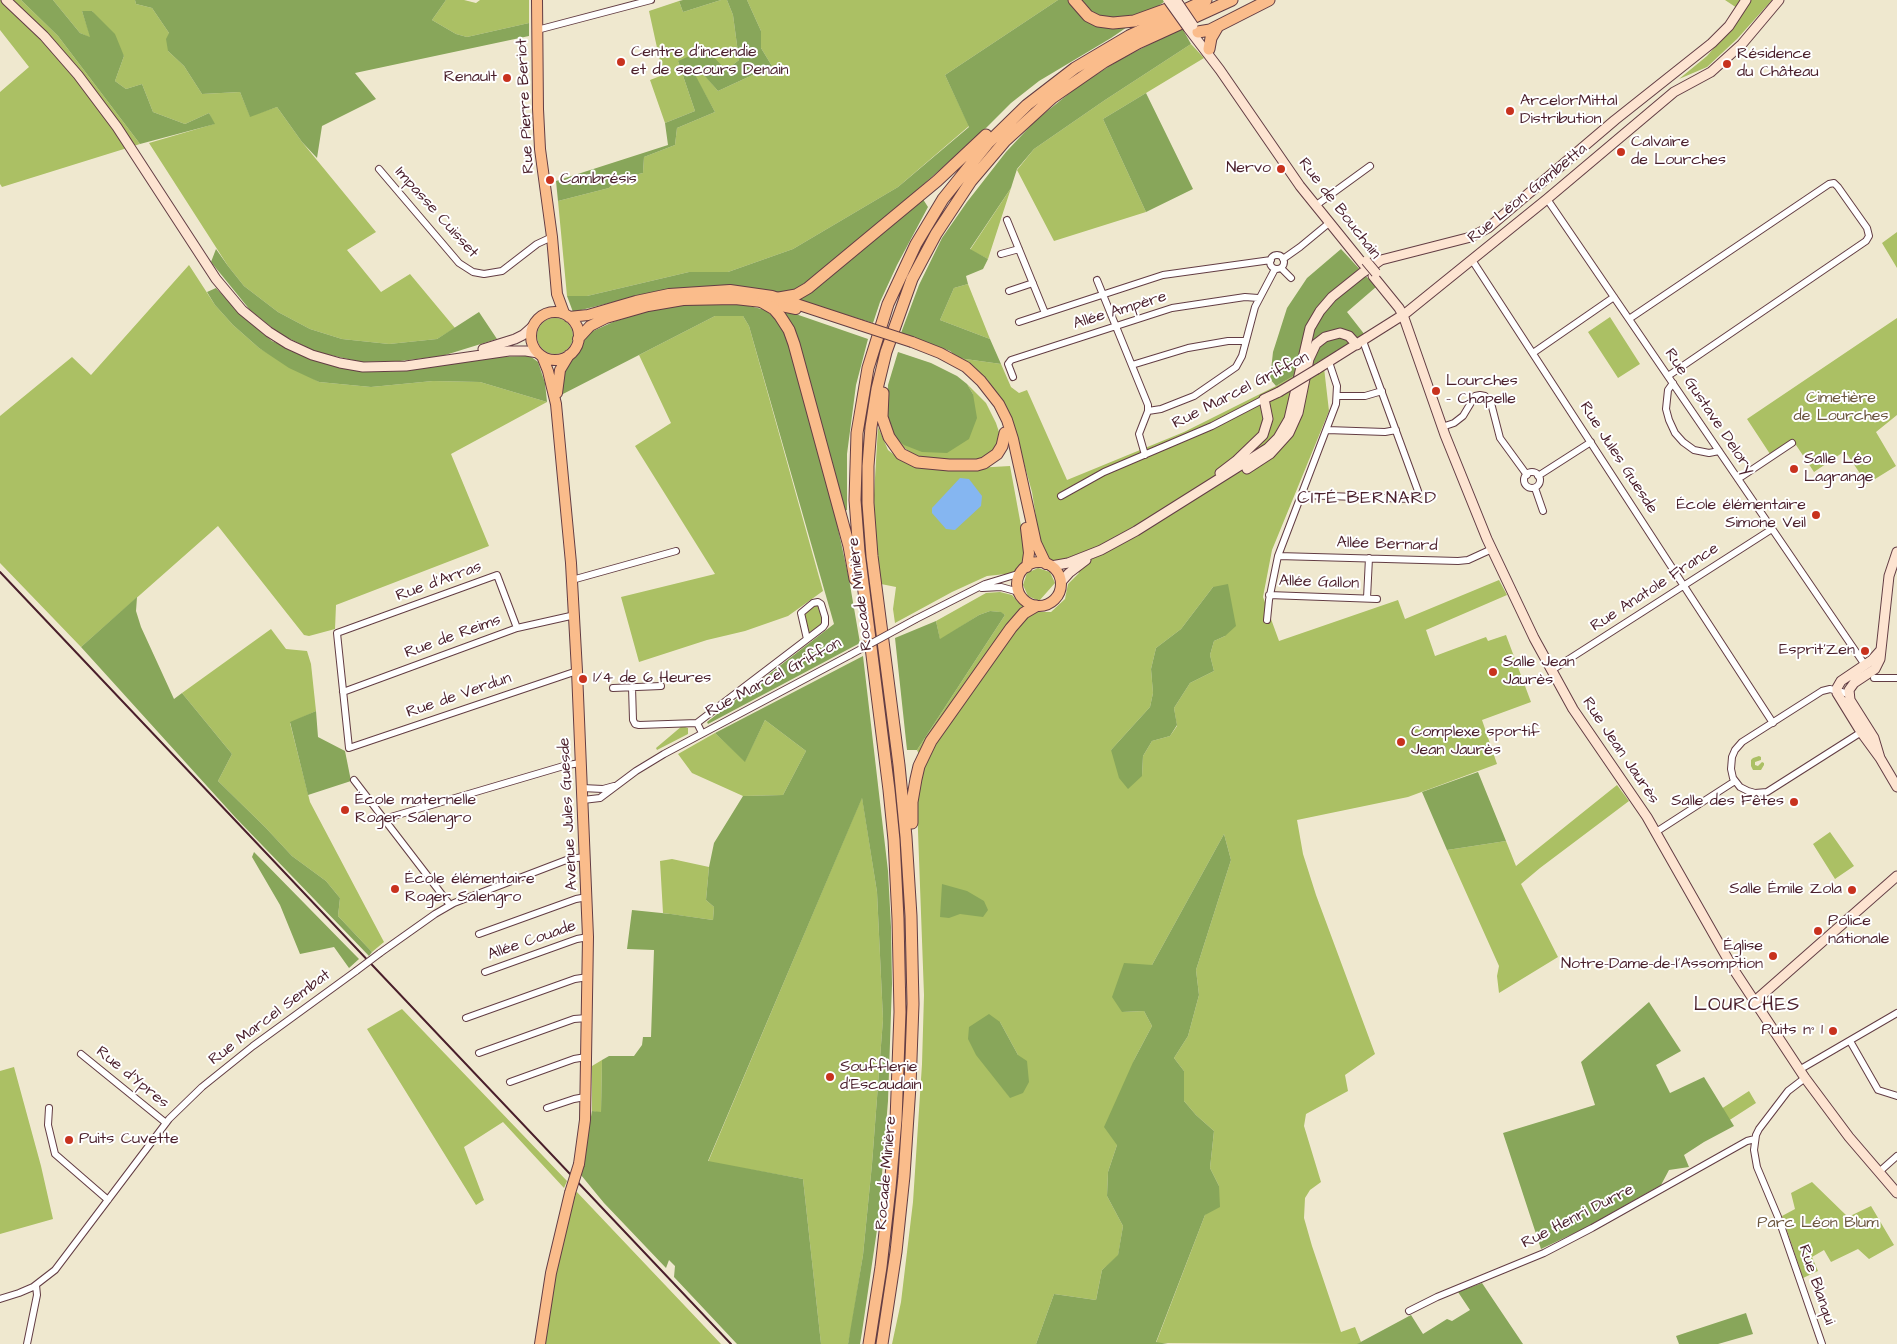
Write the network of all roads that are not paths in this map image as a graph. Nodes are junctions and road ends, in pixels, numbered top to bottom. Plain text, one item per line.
1 (6, 0) edge
2 (537, 0) edge
3 (651, 0) edge
4 (1074, 0) edge
5 (1168, 0) edge
6 (1176, 0) edge
7 (1190, 0) edge
8 (1206, 0) edge
9 (1232, 0) edge
10 (1269, 0) edge
11 (1779, 0) edge
12 (636, 2) edge
13 (1744, 2) edge
14 (1218, 26) junction
15 (1192, 29) junction
16 (537, 30) junction
17 (1209, 49) junction
18 (1220, 70) junction
19 (1027, 105) junction
20 (1370, 166) dead end
21 (379, 169) dead end
22 (1547, 199) junction
23 (1315, 206) junction
24 (1007, 220) dead end
25 (1329, 222) junction
26 (552, 237) junction
27 (1019, 249) junction
28 (1001, 254) dead end
29 (1283, 258) junction
30 (1270, 260) junction
31 (1472, 260) junction
32 (554, 269) junction
33 (1278, 269) junction
34 (1291, 278) dead end
35 (1096, 280) dead end
36 (1033, 283) junction
37 (1008, 291) dead end
38 (1103, 295) junction
39 (779, 298) junction
40 (1258, 298) junction
41 (1614, 298) junction
42 (762, 302) junction
43 (1045, 313) junction
44 (544, 314) junction
45 (1404, 314) junction
46 (567, 315) junction
47 (898, 316) junction
48 (1629, 319) junction
49 (1020, 322) dead end
50 (532, 326) junction
51 (1116, 326) junction
52 (860, 327) junction
53 (578, 339) junction
54 (1245, 341) junction
55 (1360, 343) junction
56 (911, 345) junction
57 (1533, 353) junction
58 (540, 354) junction
59 (570, 355) junction
60 (455, 358) junction
61 (1329, 362) junction
62 (1132, 365) junction
63 (1668, 376) junction
64 (1012, 377) dead end
65 (1673, 383) junction
66 (1382, 391) junction
67 (1337, 396) junction
68 (1264, 400) junction
69 (556, 404) junction
70 (1148, 411) junction
71 (1442, 427) junction
72 (1327, 430) junction
73 (1396, 430) junction
74 (1005, 433) junction
75 (1591, 442) junction
76 (1792, 443) dead end
77 (1719, 451) junction
78 (1145, 455) junction
79 (1527, 475) junction
80 (1538, 476) junction
81 (1738, 479) junction
82 (1212, 484) junction
83 (1535, 488) junction
84 (1302, 495) junction
85 (1061, 496) dead end
86 (1176, 506) junction
87 (1543, 511) dead end
88 (1772, 529) junction
89 (1492, 549) junction
90 (1101, 550) junction
91 (676, 551) dead end
92 (1897, 552) edge
93 (1278, 556) junction
94 (1369, 558) junction
95 (1048, 565) junction
96 (1024, 570) junction
97 (572, 580) junction
98 (1061, 582) junction
99 (1684, 585) junction
100 (976, 588) junction
101 (1019, 592) junction
102 (1269, 595) junction
103 (1368, 598) junction
104 (1377, 599) dead end
105 (1036, 606) junction
106 (575, 615) junction
107 (1267, 620) dead end
108 (517, 628) junction
109 (806, 639) junction
110 (872, 659) junction
111 (1552, 670) junction
112 (577, 671) junction
113 (1870, 672) junction
114 (1897, 678) edge
115 (661, 686) dead end
116 (632, 687) junction
117 (613, 688) dead end
118 (1837, 690) junction
119 (343, 692) junction
120 (1849, 694) junction
121 (697, 723) junction
122 (1773, 723) junction
123 (1864, 730) junction
124 (702, 734) junction
125 (581, 763) junction
126 (354, 780) dead end
127 (1735, 781) junction
128 (616, 786) junction
129 (1897, 787) edge
130 (582, 788) junction
131 (583, 800) junction
132 (384, 819) junction
133 (1656, 832) junction
134 (586, 857) junction
135 (1897, 876) edge
136 (587, 897) junction
137 (911, 904) junction
138 (450, 905) junction
139 (478, 934) dead end
140 (588, 937) junction
141 (485, 972) dead end
142 (588, 977) junction
143 (1755, 1001) junction
144 (1897, 1013) edge
145 (466, 1018) dead end
146 (587, 1018) junction
147 (1850, 1041) junction
148 (479, 1053) dead end
149 (81, 1054) dead end
150 (586, 1057) junction
151 (1802, 1074) junction
152 (510, 1082) dead end
153 (1897, 1096) edge
154 (585, 1098) junction
155 (49, 1108) dead end
156 (547, 1108) dead end
157 (166, 1123) junction
158 (1755, 1139) junction
159 (1897, 1156) edge
160 (1879, 1172) junction
161 (1897, 1193) edge
162 (108, 1200) junction
163 (36, 1285) junction
164 (0, 1299) edge
165 (1409, 1312) dead end
166 (27, 1344) edge
167 (540, 1344) edge
168 (869, 1344) edge
169 (882, 1344) edge
170 (1822, 1344) edge

1 - 60 street
2 - 16 main road, Rue Pierre Beriot
3 - 12 street
4 - 7 highway
5 - 15 street, bridge
6 - 15 street, bridge
8 - 19 highway, Rocade Minière
9 - 47 highway, Rocade Minière
10 - 14 highway
11 - 22 street, Rue Léon Gambetta
12 - 16 street
13 - 82 street
14 - 15 highway
14 - 17 highway
15 - 17 street
15 - 18 street
16 - 26 main road, Rue Pierre Beriot
17 - 18 street
18 - 23 street, Rue de Bouchain
19 - 39 highway
19 - 110 highway, Rocade Minière
20 - 23 street
21 - 26 street, Impasse Cuisset
22 - 31 street, Rue Léon Gambetta
22 - 41 street, Rue Gustave Delory
23 - 25 street, Rue de Bouchain
24 - 27 street
25 - 29 street
25 - 45 street, Rue de Bouchain
26 - 32 main road, Rue Pierre Beriot
27 - 28 street
27 - 36 street
29 - 30 street
29 - 33 street
30 - 33 street
30 - 38 street
31 - 45 street, Rue Léon Gambetta
31 - 57 street, Rue Jules Guesde
32 - 44 main road, Rue Pierre Beriot
32 - 46 main road, Rue Pierre Beriot
33 - 34 street
33 - 40 street
35 - 38 street
36 - 37 street
36 - 43 street
38 - 43 street
38 - 51 street
39 - 46 main road
39 - 52 main road
40 - 51 street, Allée Ampère
40 - 54 street
41 - 48 street, Rue Gustave Delory
41 - 57 street
42 - 52 main road
42 - 53 main road
42 - 110 highway
43 - 49 street
44 - 46 main road
44 - 50 main road
45 - 55 street, Rue Marcel Griffon
45 - 71 street, Rue Jean Jaurès
46 - 53 main road
47 - 74 highway
47 - 137 highway, Rocade Minière
48 - 63 street, Rue Gustave Delory
48 - 63 street
50 - 58 main road
50 - 60 street
51 - 62 street
51 - 64 street, Allée Ampère
52 - 56 main road
53 - 59 main road
54 - 62 street
54 - 70 street
55 - 61 street, Rue Marcel Griffon
55 - 66 street
55 - 82 street
56 - 74 main road
56 - 95 main road
57 - 75 street, Rue Jules Guesde
58 - 59 main road
58 - 60 street
58 - 69 main road
59 - 69 main road
61 - 67 street
61 - 68 street, Rue Marcel Griffon, bridge
62 - 70 street
63 - 65 street, Rue Gustave Delory
65 - 77 street, Rue Gustave Delory
65 - 77 street
66 - 67 street
66 - 73 street
67 - 72 street
68 - 78 street, Rue Marcel Griffon
68 - 86 street
69 - 97 main road, Avenue Jules Guesde
70 - 78 street
71 - 79 street
71 - 89 street, Rue Jean Jaurès
72 - 73 street
72 - 84 street
73 - 84 street
74 - 96 main road
75 - 80 street
75 - 99 street, Rue Jules Guesde
76 - 81 street
77 - 81 street, Rue Gustave Delory
78 - 85 street, Rue Marcel Griffon
79 - 80 street
79 - 83 street
80 - 83 street
81 - 88 street, Rue Gustave Delory
82 - 86 street
83 - 87 street
84 - 93 street
86 - 90 street
88 - 99 street, Rue Anatole France
88 - 113 street, Rue Gustave Delory
89 - 94 street, Allée Bernard
89 - 111 street, Rue Jean Jaurès
90 - 95 street
90 - 98 street
91 - 97 street
92 - 113 street
93 - 94 street, Allée Bernard
93 - 102 street
94 - 103 street, Allée Gallon
95 - 96 main road
95 - 98 main road
96 - 100 street, Rue Marcel Griffon
96 - 101 main road
97 - 106 main road, Avenue Jules Guesde
98 - 105 main road
99 - 111 street, Rue Anatole France
99 - 122 street, Rue Jules Guesde
100 - 101 street, Rue Marcel Griffon
100 - 124 street, Rue Marcel Griffon, bridge
101 - 105 main road
102 - 103 street, Allée Gallon
102 - 107 street
103 - 104 street, Allée Gallon
105 - 137 highway
106 - 108 street, Rue de Reims
106 - 112 main road, Avenue Jules Guesde
108 - 119 street, Rue de Reims
108 - 119 street, Rue d'Arras
109 - 109 street, Rue Marcel Griffon
109 - 121 street, Rue Marcel Griffon
110 - 168 highway, Rocade Minière
111 - 133 street, Rue Jean Jaurès
112 - 119 street, Rue de Verdun
112 - 125 main road, Avenue Jules Guesde
113 - 114 street
113 - 118 street
113 - 120 street
115 - 116 street
116 - 117 street
116 - 121 street
118 - 120 street
118 - 122 street
118 - 123 street
120 - 123 street
121 - 124 street
122 - 127 street
123 - 127 street
123 - 129 street
124 - 128 street, Rue Marcel Griffon
125 - 130 main road, Avenue Jules Guesde
125 - 132 street
126 - 132 street
127 - 133 street
128 - 130 street, Rue Marcel Griffon
128 - 131 street, Rue Marcel Griffon
130 - 131 main road, Avenue Jules Guesde
131 - 134 main road, Avenue Jules Guesde
132 - 138 street
133 - 143 street, Rue Jean Jaurès
134 - 136 main road, Avenue Jules Guesde
134 - 138 street, Rue Marcel Sembat
135 - 143 street
136 - 139 street
136 - 140 main road, Avenue Jules Guesde
137 - 169 highway, Rocade Minière
138 - 157 street, Rue Marcel Sembat, bridge
140 - 141 street, Allée Couade
140 - 142 main road, Avenue Jules Guesde
142 - 145 street
142 - 146 main road, Avenue Jules Guesde
143 - 151 street, Rue Jean Jaurès
144 - 147 street
146 - 148 street
146 - 150 main road, Avenue Jules Guesde
147 - 151 street
147 - 153 street
149 - 157 street, Rue d'Ypres
150 - 152 street
150 - 154 main road, Avenue Jules Guesde
151 - 158 street
151 - 160 street, Rue Jean Jaurès
154 - 156 street
154 - 167 main road, Avenue Jules Guesde, bridge
155 - 162 street
157 - 162 street, Rue Marcel Sembat
158 - 165 street, Rue Henri Durre
158 - 170 street, Rue Blanqui
159 - 160 street
160 - 161 street, Rue Jean Jaurès
162 - 163 street, Rue Marcel Sembat
163 - 164 street, Rue Marcel Sembat
163 - 166 street

